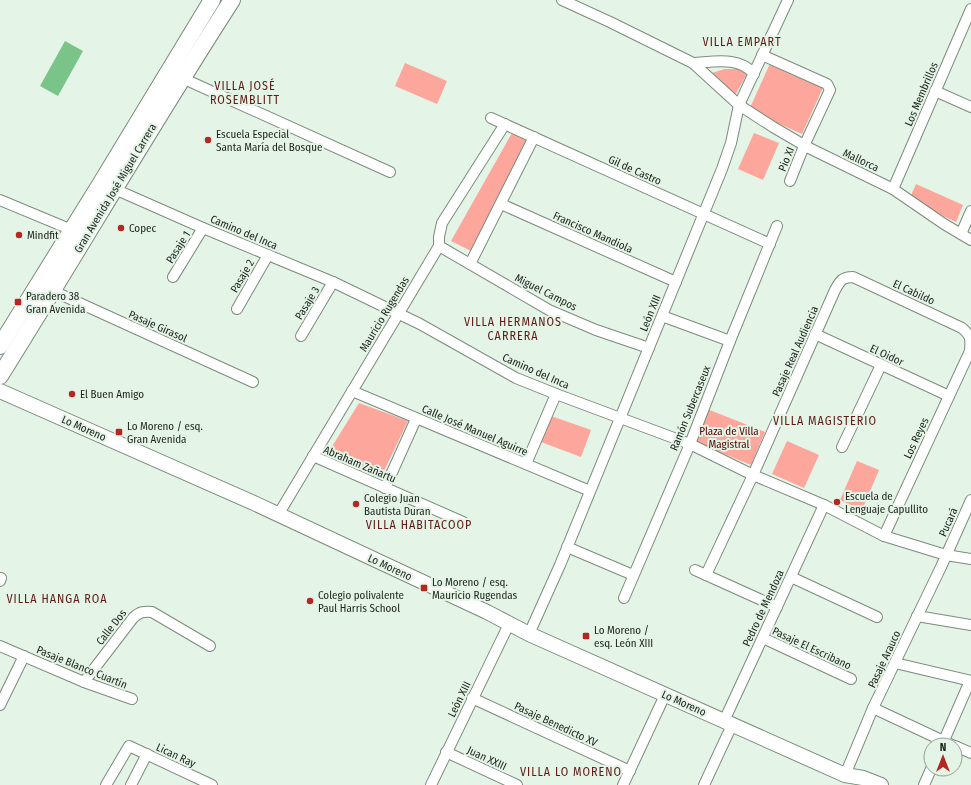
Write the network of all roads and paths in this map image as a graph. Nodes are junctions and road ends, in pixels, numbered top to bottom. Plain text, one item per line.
1 (212, 0) edge
2 (232, 0) edge
3 (562, 0) edge
4 (788, 0) edge
5 (970, 15) edge
6 (762, 55) junction
7 (693, 63) junction
8 (754, 74) junction
9 (182, 78) junction
10 (935, 91) junction
11 (739, 105) junction
12 (971, 107) edge
13 (491, 118) dead end
14 (506, 124) junction
15 (534, 137) junction
16 (804, 146) junction
17 (390, 172) dead end
18 (790, 181) dead end
19 (108, 186) junction
20 (893, 189) junction
21 (0, 200) edge
22 (500, 204) junction
23 (971, 211) edge
24 (703, 214) junction
25 (777, 226) dead end
26 (203, 228) junction
27 (72, 230) junction
28 (961, 234) junction
29 (971, 240) edge
30 (770, 244) junction
31 (439, 246) junction
32 (268, 256) junction
33 (470, 264) junction
34 (173, 278) dead end
35 (333, 282) junction
36 (676, 282) junction
37 (835, 290) joint
38 (53, 292) junction
39 (237, 309) dead end
40 (399, 313) junction
41 (662, 316) junction
42 (816, 334) junction
43 (301, 336) dead end
44 (730, 341) junction
45 (0, 346) edge
46 (649, 348) junction
47 (970, 350) edge
48 (881, 365) junction
49 (0, 376) edge
50 (253, 382) dead end
51 (0, 391) edge
52 (352, 391) junction
53 (556, 394) junction
54 (949, 396) junction
55 (620, 418) junction
56 (416, 419) junction
57 (690, 444) junction
58 (842, 447) dead end
59 (313, 456) junction
60 (526, 464) junction
61 (753, 475) junction
62 (385, 488) junction
63 (590, 491) junction
64 (971, 500) edge
65 (824, 505) junction
66 (278, 515) junction
67 (463, 522) dead end
68 (884, 536) junction
69 (567, 547) junction
70 (946, 555) junction
71 (971, 559) edge
72 (695, 570) dead end
73 (706, 574) junction
74 (633, 576) junction
75 (791, 577) junction
76 (624, 598) dead end
77 (777, 607) junction
78 (917, 616) junction
79 (877, 617) dead end
80 (509, 624) junction
81 (971, 625) edge
82 (529, 634) junction
83 (763, 638) junction
84 (0, 646) edge
85 (210, 646) dead end
86 (24, 656) junction
87 (895, 663) junction
88 (851, 679) dead end
89 (971, 681) edge
90 (84, 682) junction
91 (665, 695) junction
92 (472, 698) junction
93 (132, 699) dead end
94 (0, 705) edge
95 (873, 708) junction
96 (728, 723) junction
97 (932, 737) edge
98 (949, 737) edge
99 (446, 752) junction
100 (146, 754) junction
101 (630, 771) junction
102 (849, 780) edge
103 (872, 783) edge
104 (207, 784) edge
105 (106, 785) edge
106 (131, 785) edge
107 (431, 785) edge
108 (517, 785) edge
109 (623, 785) edge
110 (704, 785) edge

1 - 19 main road, Gran Avenida José Miguel Carrera
2 - 9 main road, Gran Avenida José Miguel Carrera
3 - 7 street
4 - 6 street, León XIII
5 - 10 street, Los Membrillos
6 - 8 street, León XIII
6 - 16 street, Pio XI
7 - 8 street
7 - 11 street, Mallorca
8 - 11 street, León XIII
9 - 17 street
9 - 19 main road, Gran Avenida José Miguel Carrera
10 - 12 street
10 - 20 street, Los Membrillos
11 - 16 street, Mallorca
11 - 24 street, León XIII
13 - 14 street, Gil de Castro
14 - 15 street, Gil de Castro
14 - 31 street, Mauricio Rugendas
15 - 22 street
15 - 24 street, Gil de Castro
16 - 18 street, Pio XI
16 - 20 street, Mallorca
19 - 26 street, Camino del Inca
19 - 27 main road, Gran Avenida José Miguel Carrera
19 - 38 main road, Gran Avenida José Miguel Carrera
20 - 28 street, Mallorca
21 - 27 street
22 - 33 street
22 - 36 street, Francisco Mandiola
23 - 28 street
24 - 30 street, Gil de Castro
24 - 36 street, León XIII
25 - 30 street, Ramón Subercaseux
26 - 32 street, Camino del Inca
26 - 34 street, Pasaje 1
27 - 45 main road, Gran Avenida José Miguel Carrera
28 - 29 street, Mallorca
30 - 44 street, Ramón Subercaseux
31 - 33 street, Miguel Campos
31 - 40 street, Mauricio Rugendas
32 - 35 street, Camino del Inca
32 - 39 street, Pasaje 2
33 - 46 street, Miguel Campos
35 - 40 street, Camino del Inca
35 - 43 street, Pasaje 3
36 - 41 street, León XIII
37 - 42 street, Pasaje Real Audiencia
37 - 47 street, El Cabildo
38 - 49 main road, Gran Avenida José Miguel Carrera
38 - 50 street, Pasaje Girasol
40 - 52 street, Mauricio Rugendas
40 - 53 street, Camino del Inca
41 - 44 street
41 - 46 street, León XIII
42 - 48 street, El Oidor
42 - 61 street, Pasaje Real Audiencia
44 - 57 street, Ramón Subercaseux
46 - 55 street, León XIII
47 - 54 street, Los Reyes
48 - 54 street, El Oidor
48 - 58 street
51 - 66 street, Lo Moreno
52 - 56 street, Calle José Manuel Aguirre
52 - 59 street, Mauricio Rugendas
53 - 55 street, Camino del Inca
53 - 60 street
54 - 68 street, Los Reyes
55 - 57 street, Camino del Inca
55 - 63 street, León XIII
56 - 60 street, Calle José Manuel Aguirre
56 - 62 street
57 - 61 street, Camino del Inca
57 - 74 street, Ramón Subercaseux
59 - 62 street, Abraham Zañartu
59 - 66 street, Mauricio Rugendas
60 - 63 street, Calle José Manuel Aguirre
61 - 65 street, Camino del Inca
61 - 73 street, Pasaje Real Audiencia
62 - 67 street, Abraham Zañartu
63 - 69 street, León XIII
64 - 70 street, Pucará
65 - 68 street, Camino del Inca
65 - 75 street, Pedro de Mendoza
66 - 80 street, Lo Moreno
68 - 70 street, Camino del Inca
69 - 74 street
69 - 82 street, León XIII
70 - 71 street, Camino del Inca
70 - 78 street, Pasaje Arauco
72 - 73 street
73 - 77 street
74 - 76 street, Ramón Subercaseux
75 - 77 street, Pedro de Mendoza
75 - 79 street
77 - 83 street, Pedro de Mendoza
78 - 81 street
78 - 87 street, Pasaje Arauco
80 - 82 street, Lo Moreno
80 - 92 street, León XIII
82 - 91 street, Lo Moreno
83 - 88 street, Pasaje El Escribano
83 - 96 street, Pedro de Mendoza
84 - 86 street, Pasaje Blanco Cuartín
85 - 90 street, Calle Dos
86 - 90 street, Pasaje Blanco Cuartín
86 - 94 street, Pasaje Blanco Cuartín
87 - 89 street
87 - 95 street, Pasaje Arauco
89 - 98 street
90 - 93 street, Pasaje Blanco Cuartín
91 - 96 street, Lo Moreno
91 - 101 street
92 - 99 street, León XIII
92 - 101 street, Pasaje Benedicto XV
95 - 97 street
95 - 102 street, Pasaje Arauco
96 - 102 street, Lo Moreno
96 - 110 street, Pedro de Mendoza
99 - 107 street, León XIII
99 - 108 street, Juan XXIII
100 - 104 street, Lican Ray
100 - 105 street, Lican Ray
100 - 106 street
101 - 109 street
102 - 103 street, Lo Moreno

